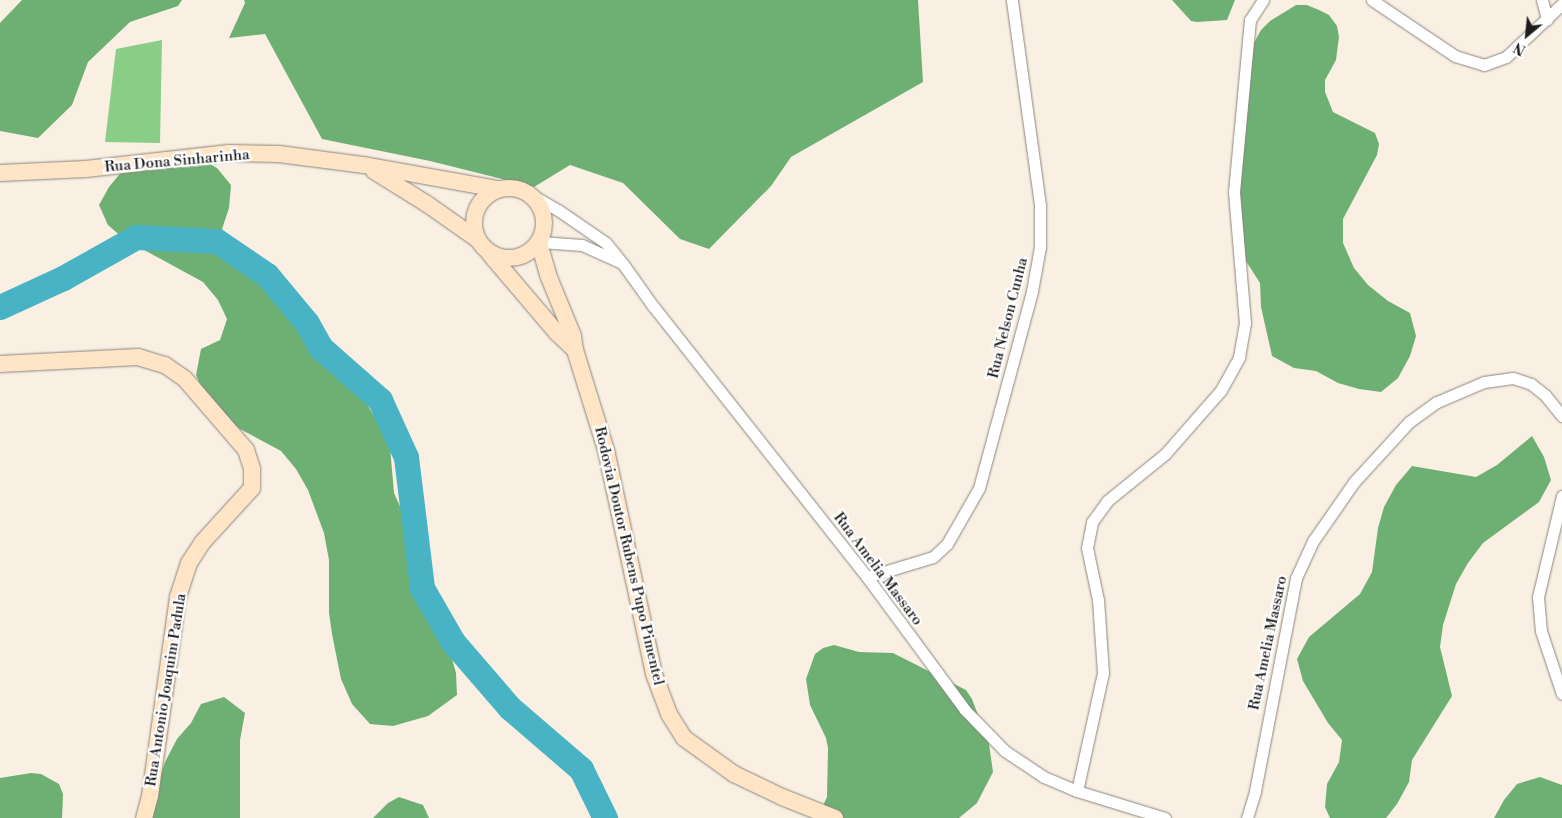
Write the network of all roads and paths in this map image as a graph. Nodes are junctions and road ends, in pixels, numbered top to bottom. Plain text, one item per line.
1 (1012, 0) edge
2 (1263, 0) edge
3 (1372, 0) edge
4 (1542, 0) edge
5 (1562, 4) edge
6 (1547, 20) junction
7 (0, 162) edge
8 (364, 165) junction
9 (20, 171) junction
10 (0, 174) edge
11 (498, 189) junction
12 (530, 194) junction
13 (480, 242) junction
14 (539, 242) junction
15 (624, 264) junction
16 (575, 350) junction
17 (0, 364) edge
18 (1562, 416) edge
19 (1562, 496) edge
20 (867, 577) junction
21 (1562, 694) edge
22 (1078, 791) junction
23 (144, 818) edge
24 (835, 818) edge
25 (1165, 818) edge
26 (1247, 818) edge

1 - 20 street, Rua Nelson Cunha
2 - 22 street
3 - 6 street
4 - 6 street
5 - 6 street
7 - 9 street, Rua Dona Sinharinha
8 - 9 street, Rua Dona Sinharinha
8 - 11 street, Rua Dona Sinharinha
8 - 13 street, Rua Dona Sinharinha
9 - 10 street, Rua Dona Sinharinha
11 - 12 street
11 - 13 street
12 - 14 street
12 - 15 street, Rua Amelia Massaro
13 - 14 street
13 - 16 street
14 - 15 street
14 - 16 street, Rodovia Doutor Rubens Pupo Pimentel
15 - 20 street, Rua Amelia Massaro
16 - 24 street, Rodovia Doutor Rubens Pupo Pimentel
17 - 23 street, Rua Antonio Joaquim Padula
18 - 26 street, Rua Amelia Massaro
19 - 21 street
20 - 22 street, Rua Amelia Massaro
22 - 25 street, Rua Amelia Massaro

